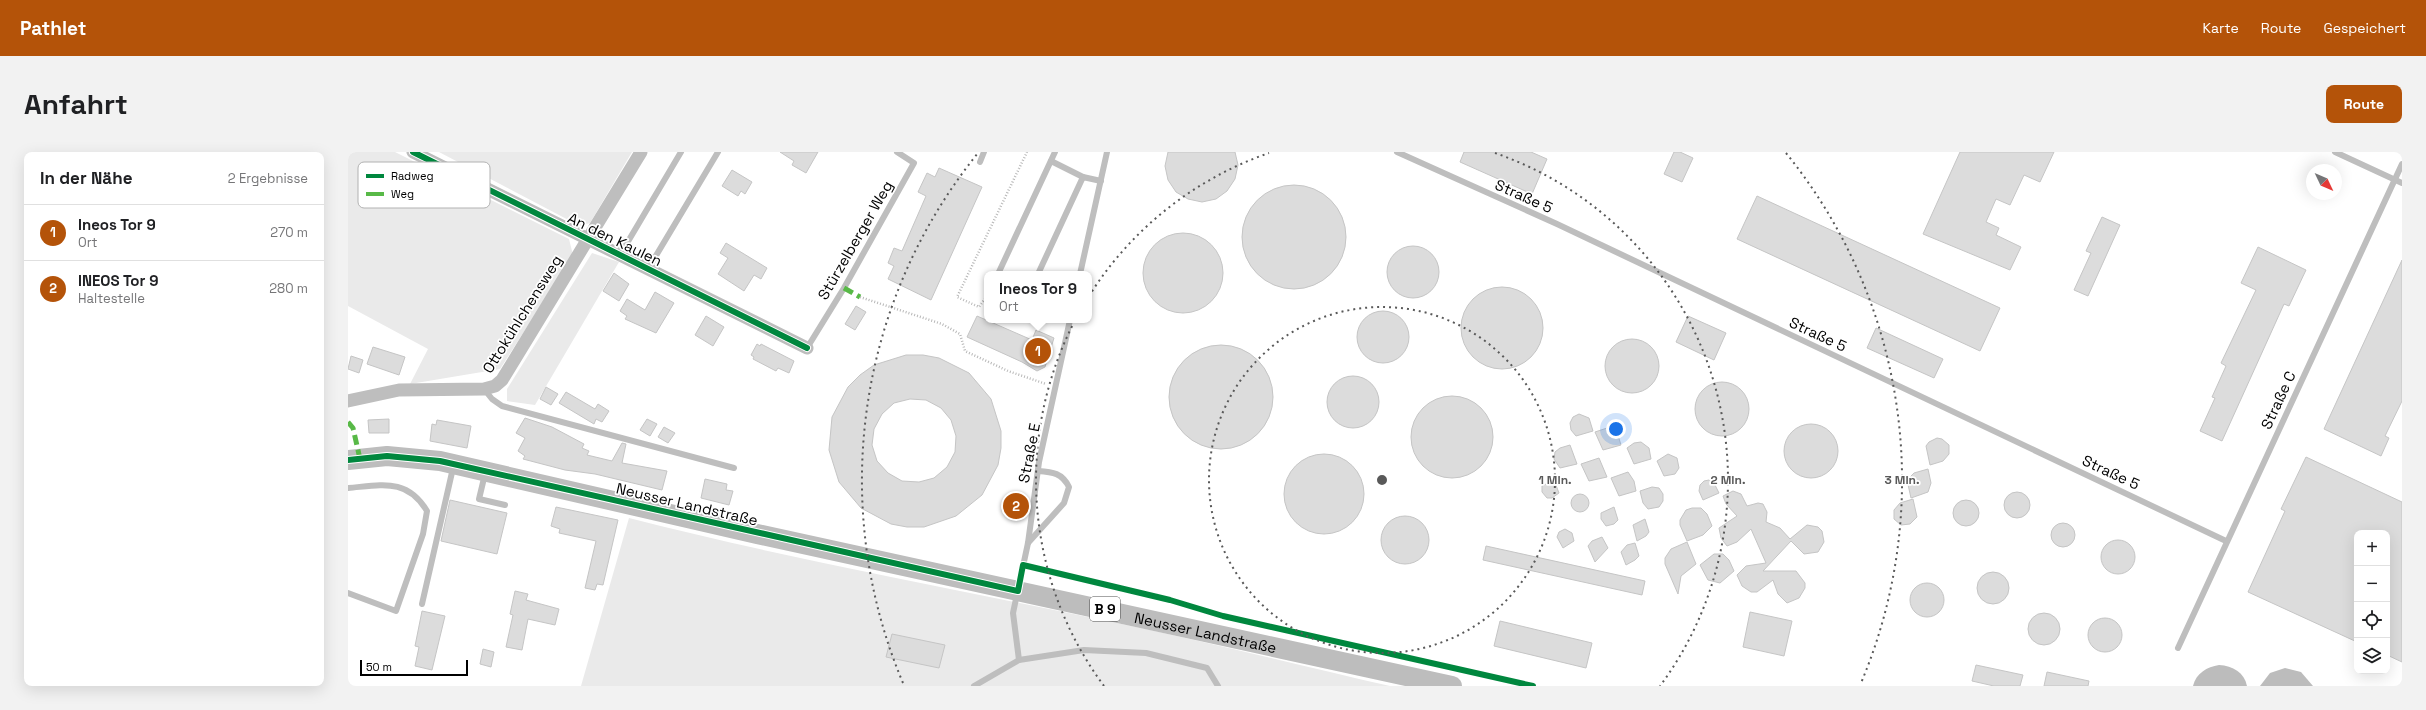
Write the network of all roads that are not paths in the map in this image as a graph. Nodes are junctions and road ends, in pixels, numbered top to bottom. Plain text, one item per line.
1 (413, 152) edge
2 (641, 152) edge
3 (681, 152) edge
4 (718, 152) edge
5 (896, 152) edge
6 (984, 152) edge
7 (1055, 152) edge
8 (1107, 152) edge
9 (1397, 152) edge
10 (1416, 152) edge
11 (2335, 152) edge
12 (1412, 159) junction
13 (1051, 161) junction
14 (433, 162) edge
15 (980, 162) dead end
16 (2402, 164) edge
17 (1083, 177) junction
18 (2394, 180) junction
19 (1101, 182) junction
20 (2402, 183) edge
21 (490, 191) edge
22 (588, 240) junction
23 (620, 255) junction
24 (648, 269) junction
25 (999, 271) edge
26 (1039, 271) edge
27 (1081, 271) edge
28 (1069, 323) edge
29 (807, 348) joint
30 (484, 389) junction
31 (348, 401) edge
32 (348, 460) edge
33 (454, 464) junction
34 (734, 468) dead end
35 (486, 471) junction
36 (1038, 471) junction
37 (348, 488) edge
38 (505, 505) dead end
39 (2226, 541) junction
40 (1028, 543) junction
41 (1018, 591) junction
42 (348, 593) edge
43 (422, 604) dead end
44 (2178, 648) dead end
45 (1020, 660) junction
46 (974, 686) edge
47 (1218, 686) edge
48 (1452, 686) edge

1 - 14 street, An den Kaulen
2 - 22 street, Ottokühlchensweg
3 - 23 lane
4 - 24 lane
5 - 29 lane, Stürzelberger Weg
6 - 15 lane
7 - 13 lane
8 - 19 lane
9 - 12 lane, Straße 5
10 - 12 lane
11 - 18 lane
12 - 39 lane, Straße 5
13 - 17 lane
13 - 25 lane
16 - 18 lane, Straße C
17 - 19 lane
17 - 26 lane
18 - 20 lane
18 - 39 lane, Straße C
19 - 27 lane
21 - 22 street, An den Kaulen
22 - 23 street, An den Kaulen
22 - 30 street, Ottokühlchensweg
23 - 24 street, An den Kaulen
24 - 29 street, An den Kaulen
28 - 36 lane, Straße E
30 - 31 street, Ottokühlchensweg
30 - 34 lane
32 - 33 main road, Neusser Landstraße / B 9
33 - 35 main road, Neusser Landstraße / B 9
33 - 43 lane
35 - 38 lane
35 - 41 main road, Neusser Landstraße / B 9
36 - 40 lane, Straße E
36 - 40 lane
37 - 42 lane
39 - 44 lane, Straße C
40 - 41 lane, Straße E
41 - 45 lane, Straße E
41 - 48 main road, Neusser Landstraße / B 9
45 - 46 lane
45 - 47 lane

